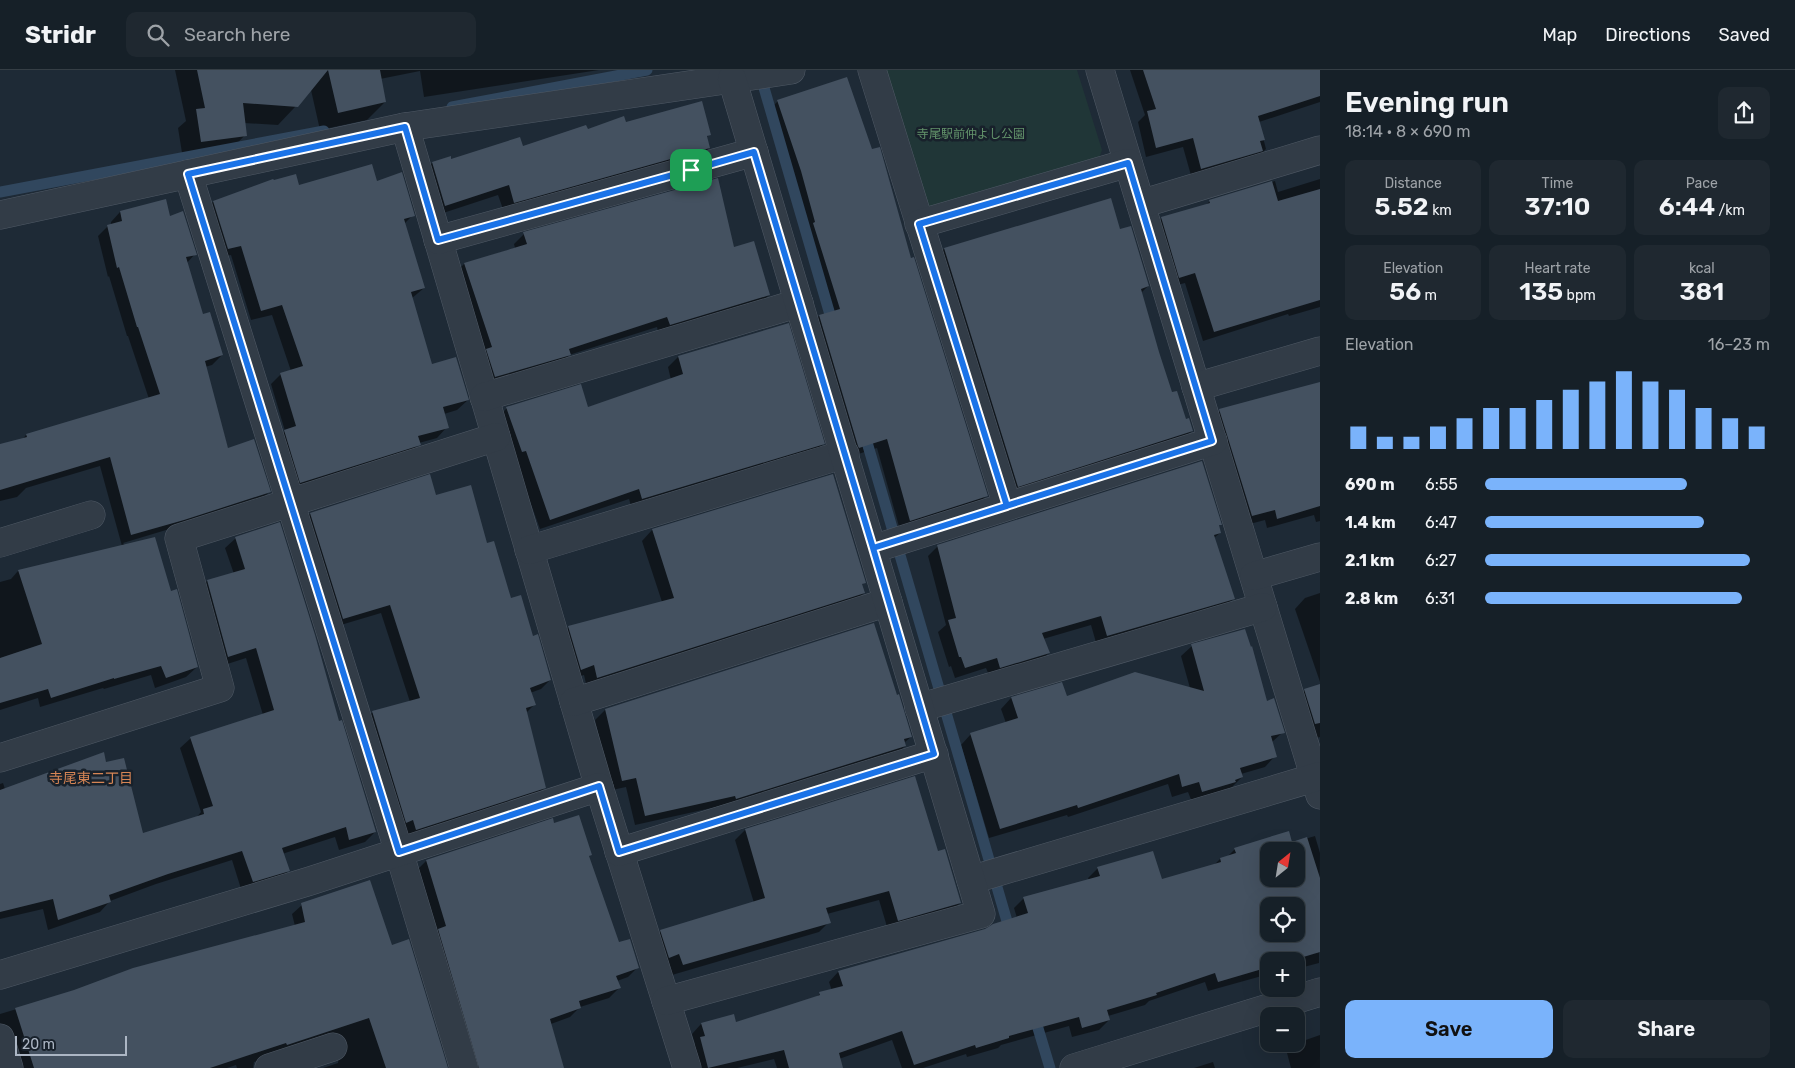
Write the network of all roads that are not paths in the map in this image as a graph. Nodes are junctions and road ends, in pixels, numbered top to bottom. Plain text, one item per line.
1 (791, 70) edge
2 (872, 70) edge
3 (1100, 70) edge
4 (732, 79) junction
5 (405, 127) junction
6 (1320, 150) edge
7 (754, 152) junction
8 (1128, 163) junction
9 (188, 174) junction
10 (1141, 204) junction
11 (0, 215) edge
12 (919, 224) junction
13 (438, 240) junction
14 (799, 303) junction
15 (1320, 351) edge
16 (1196, 387) junction
17 (484, 397) junction
18 (496, 437) junction
19 (1212, 441) junction
20 (845, 454) junction
21 (290, 502) junction
22 (1007, 506) junction
23 (91, 515) dead end
24 (0, 543) edge
25 (873, 548) junction
26 (529, 550) junction
27 (1320, 557) edge
28 (1254, 576) junction
29 (888, 602) junction
30 (1263, 607) junction
31 (574, 702) junction
32 (919, 708) junction
33 (934, 754) junction
34 (0, 758) edge
35 (1318, 783) edge
36 (599, 786) junction
37 (399, 852) junction
38 (619, 852) junction
39 (971, 880) junction
40 (0, 975) edge
41 (1320, 992) edge
42 (666, 1001) junction
43 (333, 1047) dead end
44 (269, 1068) edge
45 (464, 1068) edge
46 (687, 1068) edge
47 (1074, 1068) edge

1 - 4 street
2 - 12 street
3 - 8 street
4 - 5 street
4 - 7 street
5 - 9 street
5 - 13 street
6 - 10 street
7 - 13 street
7 - 14 street
8 - 10 street
8 - 12 street
9 - 11 street
9 - 21 street
10 - 16 street
12 - 22 street
13 - 17 street
14 - 17 street
14 - 20 street
15 - 16 street
16 - 19 street
17 - 18 street
18 - 21 street
18 - 26 street
19 - 22 street
19 - 28 street
20 - 25 street
20 - 26 street
21 - 34 street
21 - 37 street
22 - 25 street
23 - 24 street
25 - 29 street
26 - 31 street
27 - 28 street
28 - 30 street
29 - 31 street
29 - 32 street
30 - 32 street
30 - 35 street
31 - 36 street
32 - 33 street
33 - 38 street
33 - 39 street
35 - 39 street
36 - 37 street
36 - 38 street
37 - 40 street
37 - 45 street
38 - 42 street
39 - 42 street
41 - 47 street
42 - 46 street
43 - 44 street

